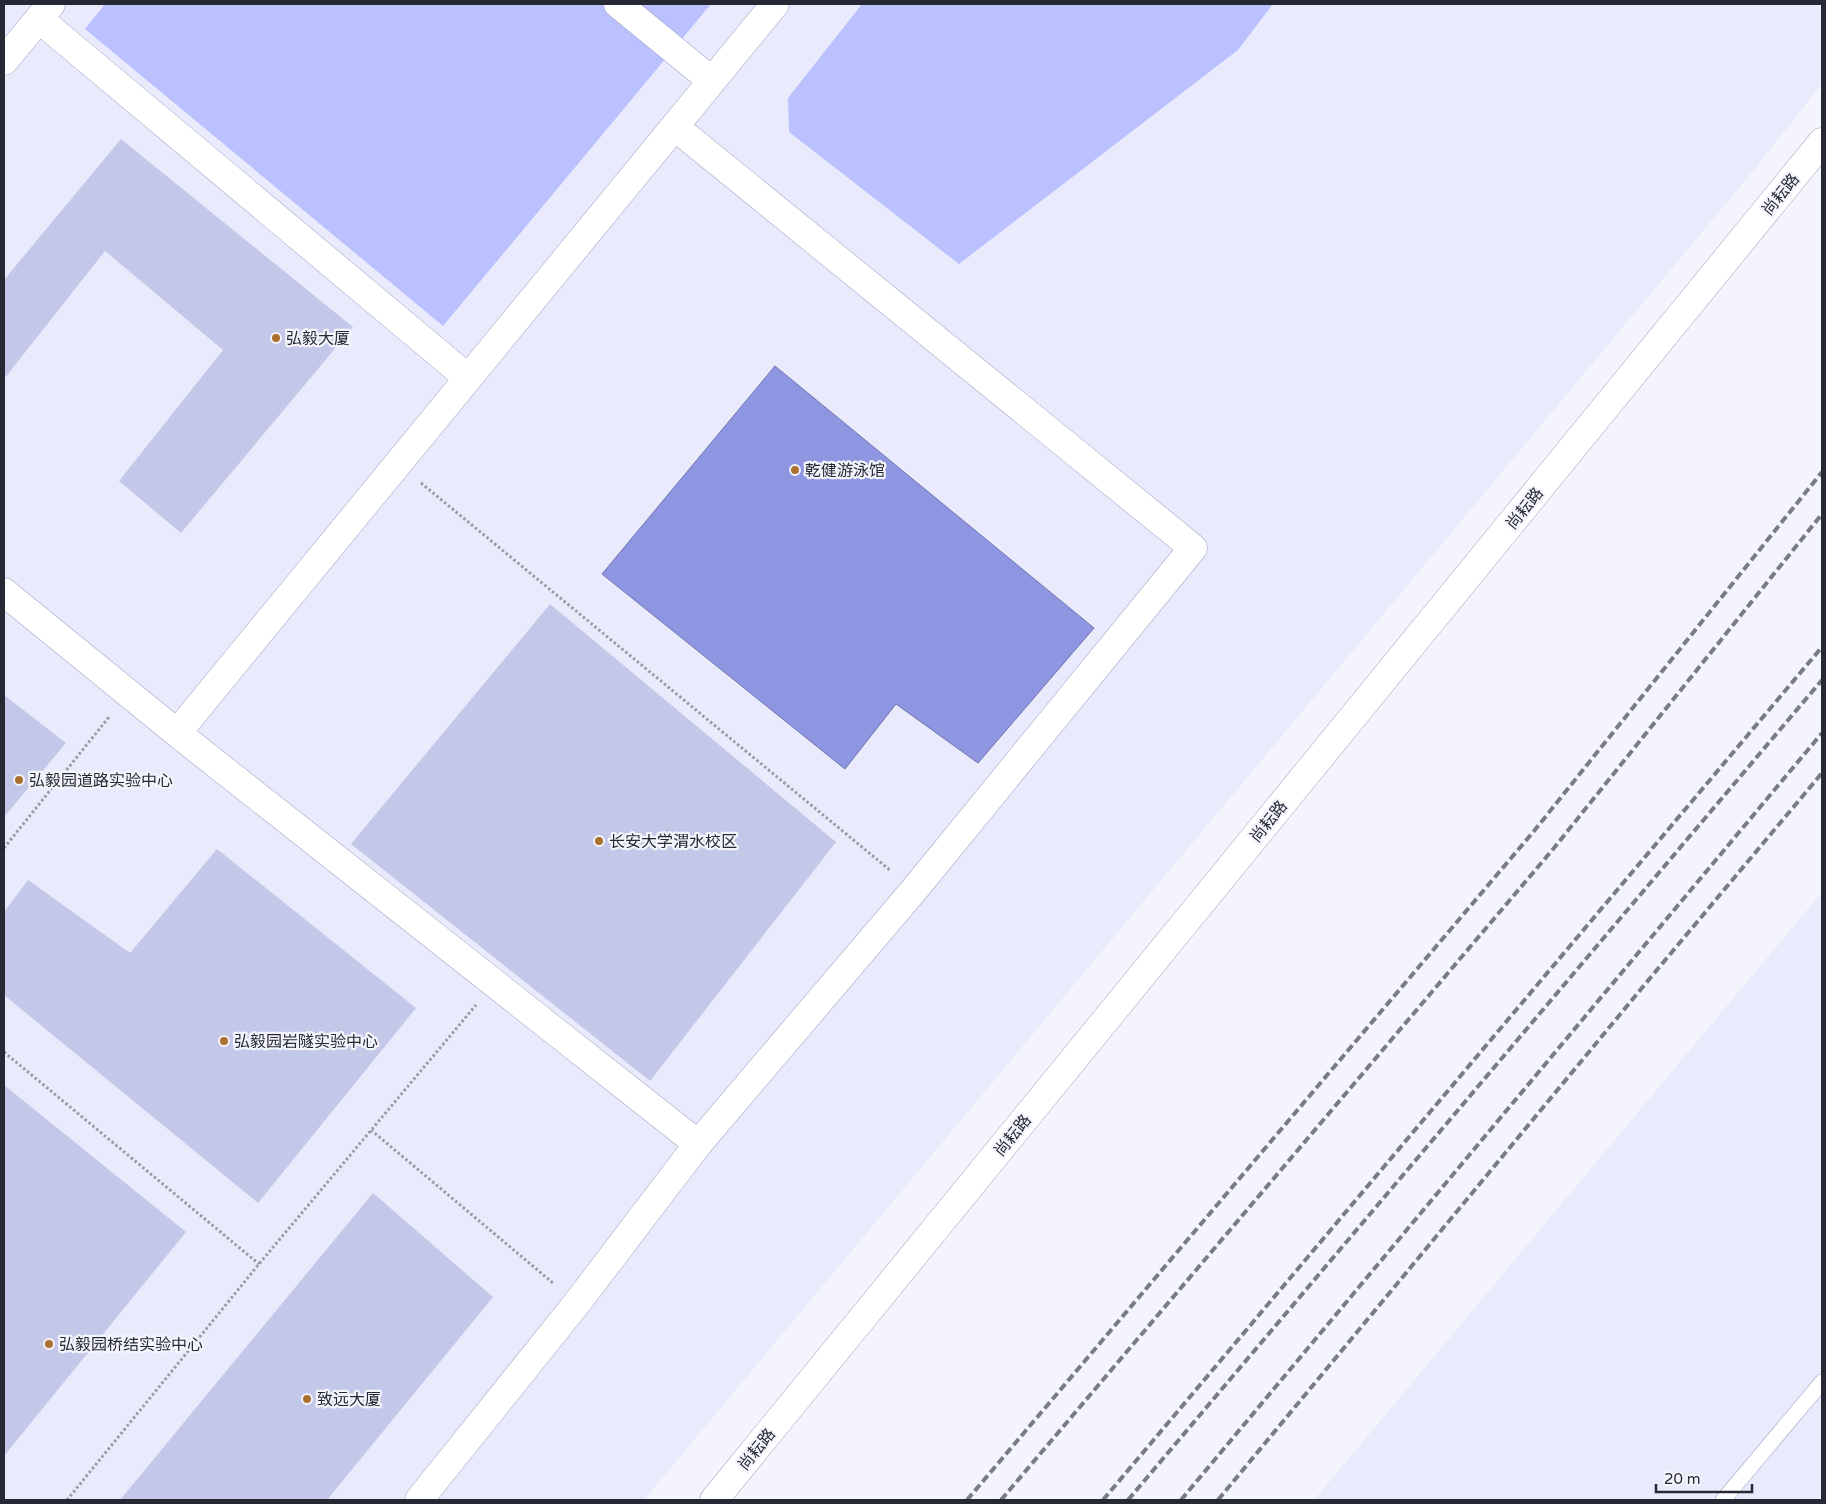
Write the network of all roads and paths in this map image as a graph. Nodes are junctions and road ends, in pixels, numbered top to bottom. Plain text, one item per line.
1 (618, 4) edge
2 (775, 4) edge
3 (45, 12) edge
4 (4, 61) edge
5 (712, 81) junction
6 (675, 127) junction
7 (1822, 142) edge
8 (468, 378) junction
9 (398, 464) junction
10 (4, 592) edge
11 (128, 693) junction
12 (176, 733) junction
13 (4, 848) edge
14 (914, 890) junction
15 (494, 983) junction
16 (4, 1052) edge
17 (371, 1130) junction
18 (698, 1144) junction
19 (259, 1264) junction
20 (577, 1303) junction
21 (1822, 1382) edge
22 (67, 1500) edge
23 (418, 1500) edge
24 (714, 1500) edge
25 (1723, 1500) edge

1 - 5 street
2 - 5 street
3 - 4 street
3 - 8 street
5 - 6 street
6 - 8 street
6 - 14 street
7 - 24 street, 尚耘路
8 - 9 street
9 - 12 street
9 - 14 path
10 - 11 street
11 - 12 street
11 - 13 path
12 - 15 street
14 - 18 street
15 - 17 path
15 - 18 street
16 - 19 path
17 - 19 path
17 - 20 path
18 - 20 street
19 - 22 path
20 - 23 street
21 - 25 lane

